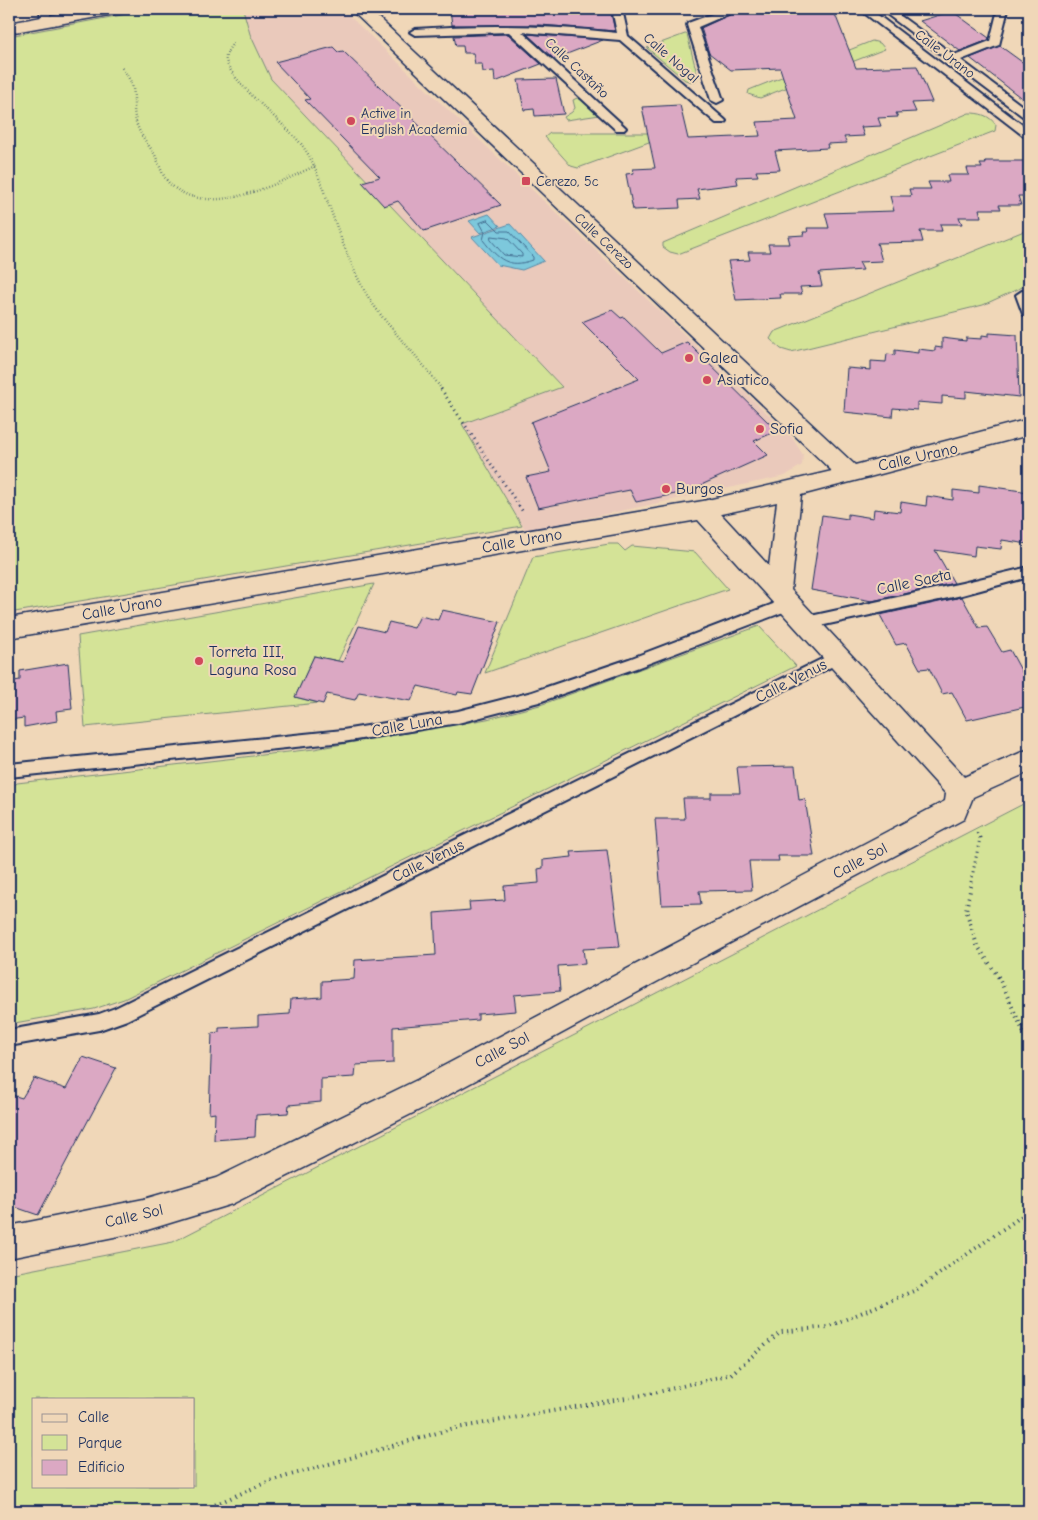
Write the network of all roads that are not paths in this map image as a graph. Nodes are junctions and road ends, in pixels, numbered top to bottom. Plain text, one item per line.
1 (114, 9) edge
2 (359, 9) edge
3 (617, 9) edge
4 (736, 9) edge
5 (864, 9) edge
6 (885, 9) edge
7 (1003, 9) edge
8 (45, 15) edge
9 (9, 28) edge
10 (513, 30) junction
11 (415, 32) dead end
12 (623, 37) junction
13 (953, 59) junction
14 (717, 100) dead end
15 (1029, 116) edge
16 (720, 121) dead end
17 (620, 128) dead end
18 (1029, 135) edge
19 (1022, 295) dead end
20 (1029, 314) edge
21 (1029, 428) edge
22 (849, 473) junction
23 (790, 490) junction
24 (703, 510) junction
25 (1029, 572) edge
26 (783, 598) junction
27 (806, 623) junction
28 (9, 628) edge
29 (838, 657) junction
30 (1029, 760) edge
31 (9, 771) edge
32 (960, 796) junction
33 (9, 1038) edge
34 (9, 1242) edge

1 - 8 street
2 - 22 street, Calle Cerezo
3 - 12 lane, Calle Nogal
4 - 14 lane
5 - 18 lane
6 - 13 lane, Calle Urano
7 - 13 lane
8 - 9 street
10 - 11 lane
10 - 12 lane
10 - 17 lane, Calle Castaño
12 - 16 lane, Calle Nogal
13 - 15 lane, Calle Urano
19 - 20 lane
21 - 22 street, Calle Urano
22 - 23 street, Calle Urano
23 - 24 street, Calle Urano
23 - 26 street
24 - 26 street
24 - 28 street, Calle Urano
25 - 27 lane, Calle Saeta
26 - 27 street
26 - 31 lane, Calle Luna
27 - 29 street
29 - 32 street
29 - 33 lane, Calle Venus
30 - 32 street, Calle Sol
32 - 34 street, Calle Sol

